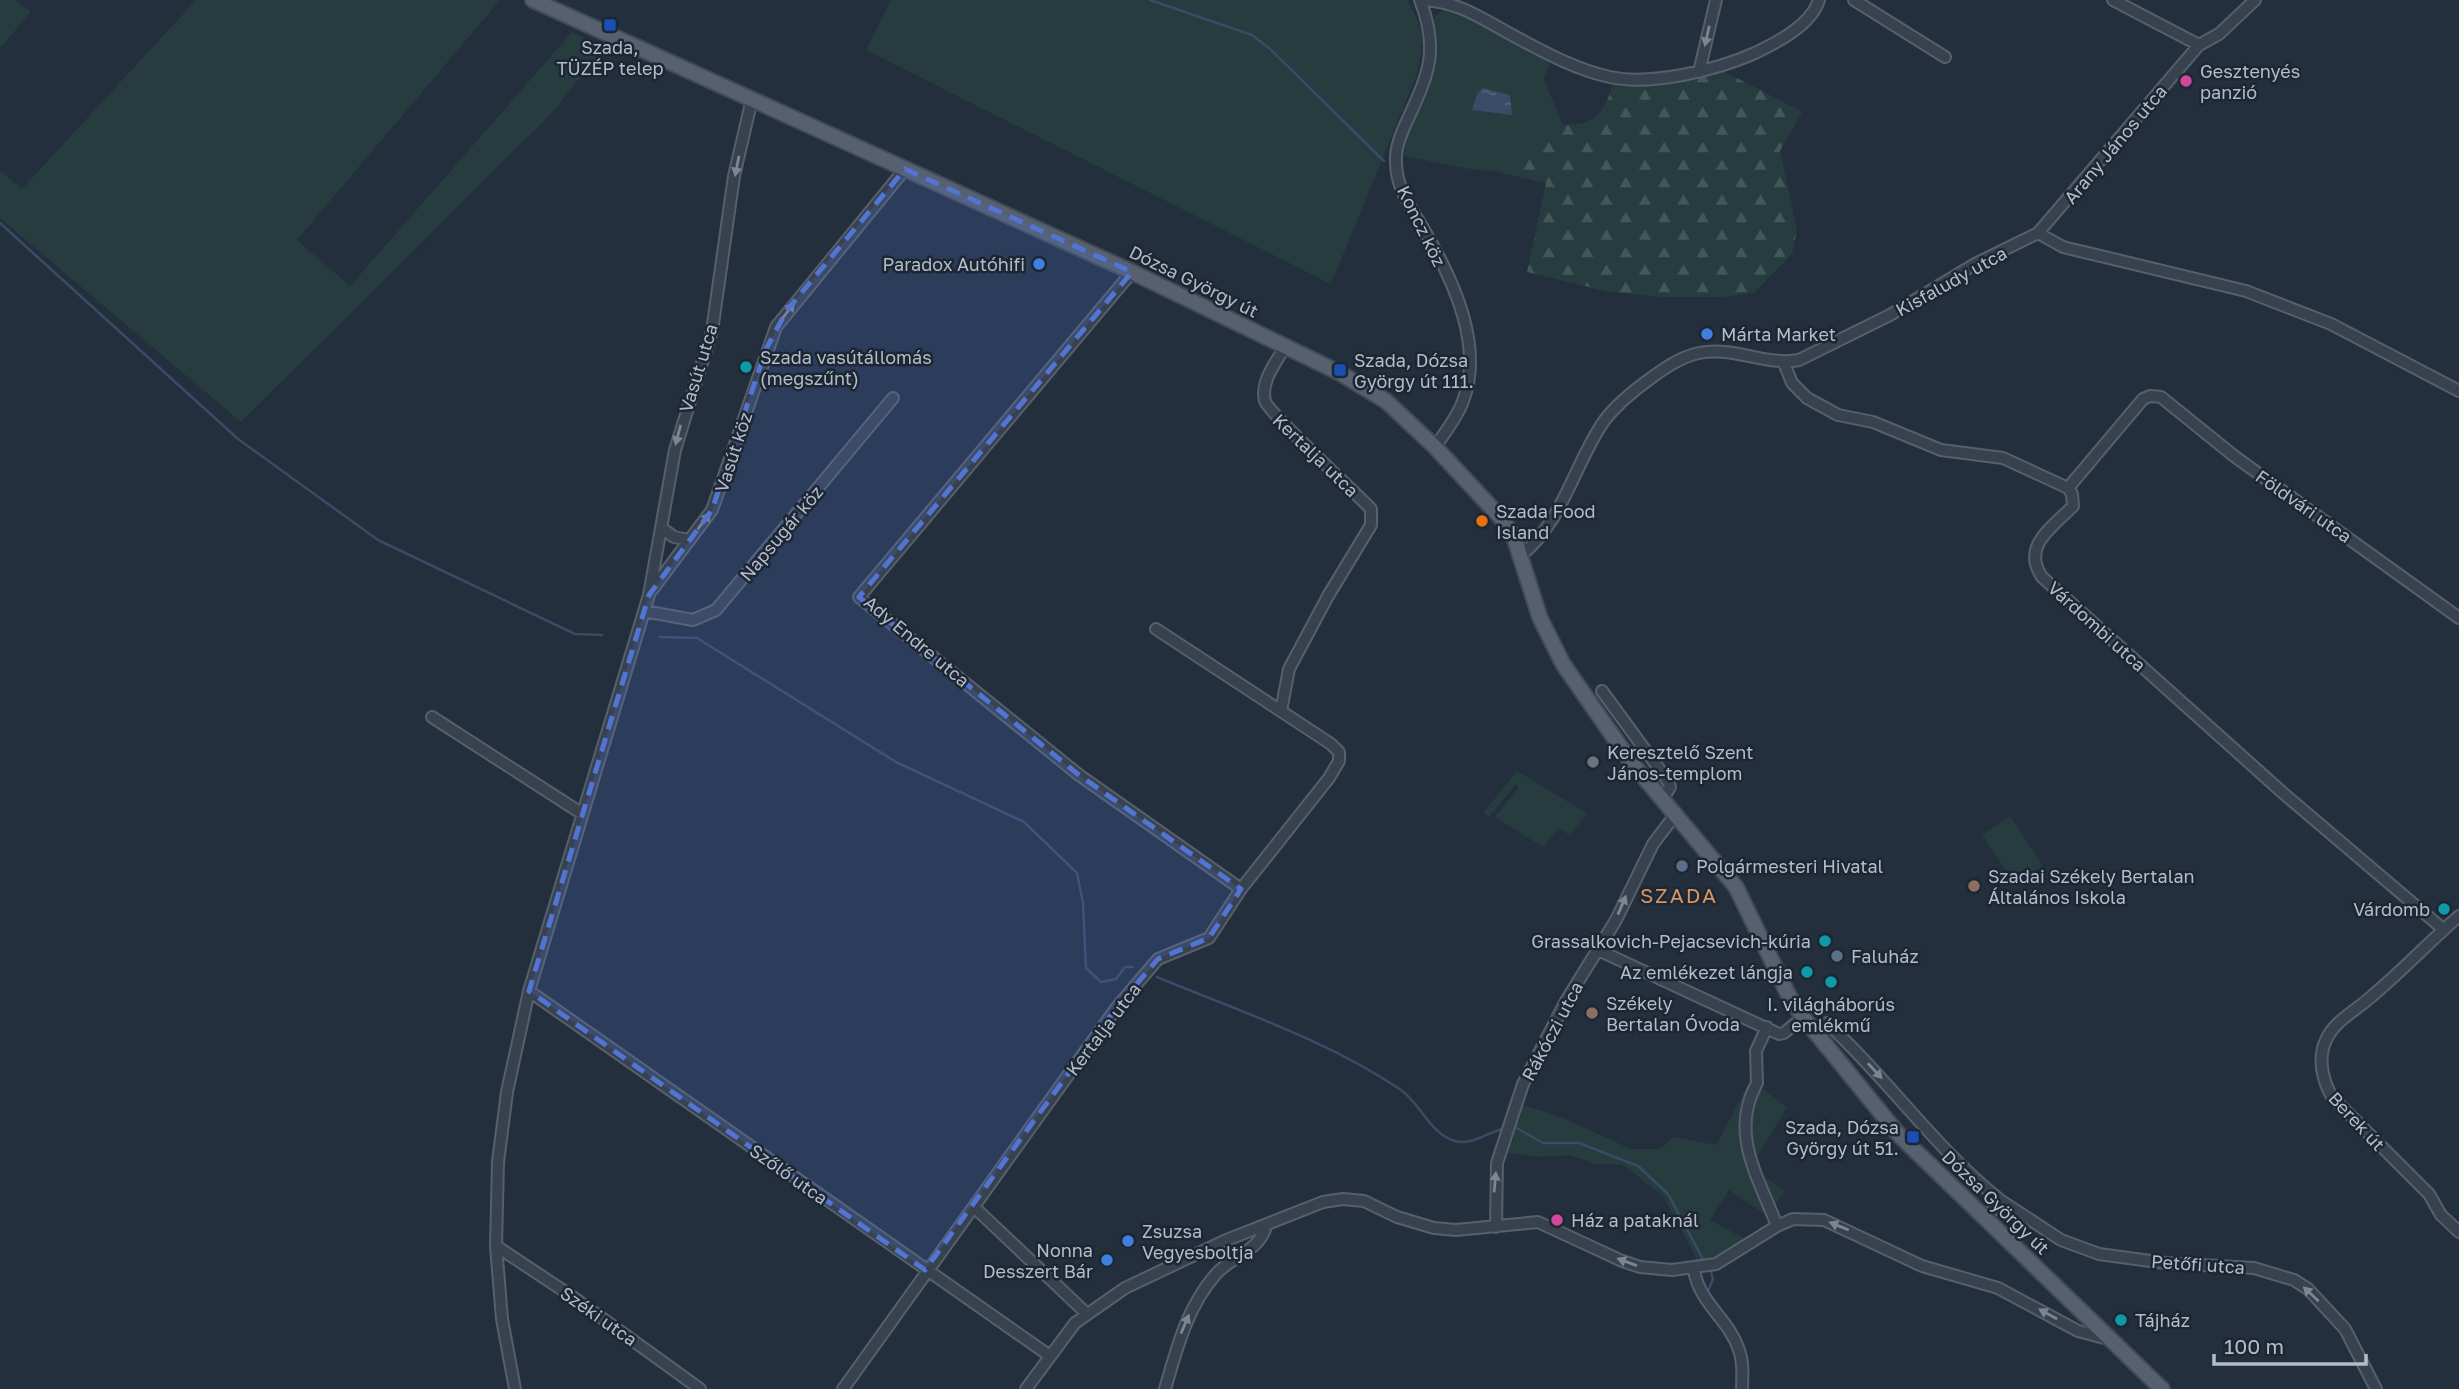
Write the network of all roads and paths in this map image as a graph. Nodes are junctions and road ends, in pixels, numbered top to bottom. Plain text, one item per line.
1 (533, 0) edge
2 (1422, 0) edge
3 (1716, 0) edge
4 (1819, 0) edge
5 (1854, 0) edge
6 (2113, 0) edge
7 (2255, 0) edge
8 (2199, 45) junction
9 (1945, 57) dead end
10 (1699, 72) junction
11 (752, 99) junction
12 (905, 169) junction
13 (2038, 233) junction
14 (1132, 272) junction
15 (1285, 347) junction
16 (1784, 363) junction
17 (2459, 391) edge
18 (893, 398) dead end
19 (1435, 447) junction
20 (2068, 488) junction
21 (663, 529) junction
22 (689, 540) junction
23 (1520, 556) junction
24 (649, 595) junction
25 (644, 611) junction
26 (2459, 618) edge
27 (1156, 629) dead end
28 (1602, 691) dead end
29 (1281, 711) junction
30 (432, 717) dead end
31 (1662, 800) junction
32 (581, 813) junction
33 (1675, 815) junction
34 (1241, 889) junction
35 (2459, 916) edge
36 (2443, 929) junction
37 (1598, 950) junction
38 (529, 991) junction
39 (1803, 1017) junction
40 (1762, 1024) junction
41 (1815, 1032) junction
42 (2000, 1200) junction
43 (974, 1207) junction
44 (1986, 1219) junction
45 (1266, 1226) junction
46 (1777, 1226) junction
47 (1496, 1227) junction
48 (2459, 1232) edge
49 (496, 1246) junction
50 (925, 1270) junction
51 (1694, 1270) junction
52 (1086, 1312) junction
53 (2111, 1339) junction
54 (1050, 1356) junction
55 (515, 1389) edge
56 (700, 1389) edge
57 (843, 1389) edge
58 (1026, 1389) edge
59 (1165, 1389) edge
60 (1742, 1389) edge
61 (2162, 1389) edge
62 (2376, 1389) edge

1 - 11 main road, Dózsa György út
2 - 10 street
2 - 19 street, Koncz köz
3 -> 10 street
4 - 10 street
5 - 9 street
6 - 8 street
7 - 8 street, Arany János utca
8 - 13 street, Arany János utca
11 - 12 main road, Dózsa György út
11 -> 21 street, Vasút utca
12 - 14 main road, Dózsa György út
22 -> 12 street, Vasút köz
13 - 16 street, Kisfaludy utca
13 - 17 street
14 - 15 main road, Dózsa György út
14 - 34 street, Ady Endre utca
15 - 19 main road, Dózsa György út
15 - 29 street, Kertalja utca
16 - 20 street
16 - 23 street, Kisfaludy utca
18 - 25 street, Napsugár köz
19 - 23 main road, Dózsa György út
20 - 26 street, Földvári utca
20 - 36 street, Várdombi utca
21 - 22 street
21 - 24 street, Vasút utca
22 - 24 street, Vasút köz
23 - 31 main road, Dózsa György út
24 - 25 street
25 - 32 street
27 - 29 street, Kertalja utca
28 - 31 street
29 - 34 street, Kertalja utca
30 - 32 street
31 - 33 main road, Dózsa György út
32 - 38 street
37 -> 33 street, Rákóczi utca
33 - 39 main road, Dózsa György út
34 - 43 street, Kertalja utca
35 - 36 street, Berek út
36 - 48 street, Berek út
37 - 40 street
47 -> 37 street, Rákóczi utca
38 - 49 street
38 - 50 street, Szőlő utca
39 - 40 street
39 - 41 main road, Dózsa György út
40 - 46 street
41 -> 42 street, Dózsa György út
41 - 44 main road, Dózsa György út
42 - 44 street
62 -> 42 street, Petőfi utca
43 - 50 street, Kertalja utca
43 - 52 street
44 - 53 main road, Dózsa György út
45 - 47 street
45 - 52 street
59 -> 45 street
46 - 51 street
53 -> 46 street
51 -> 47 street
49 - 55 street
49 - 56 street, Széki utca
50 - 54 street, Szőlő utca
50 - 57 street, Kertalja utca
51 - 60 street
52 - 54 street
53 - 61 main road, Dózsa György út
54 - 58 street

